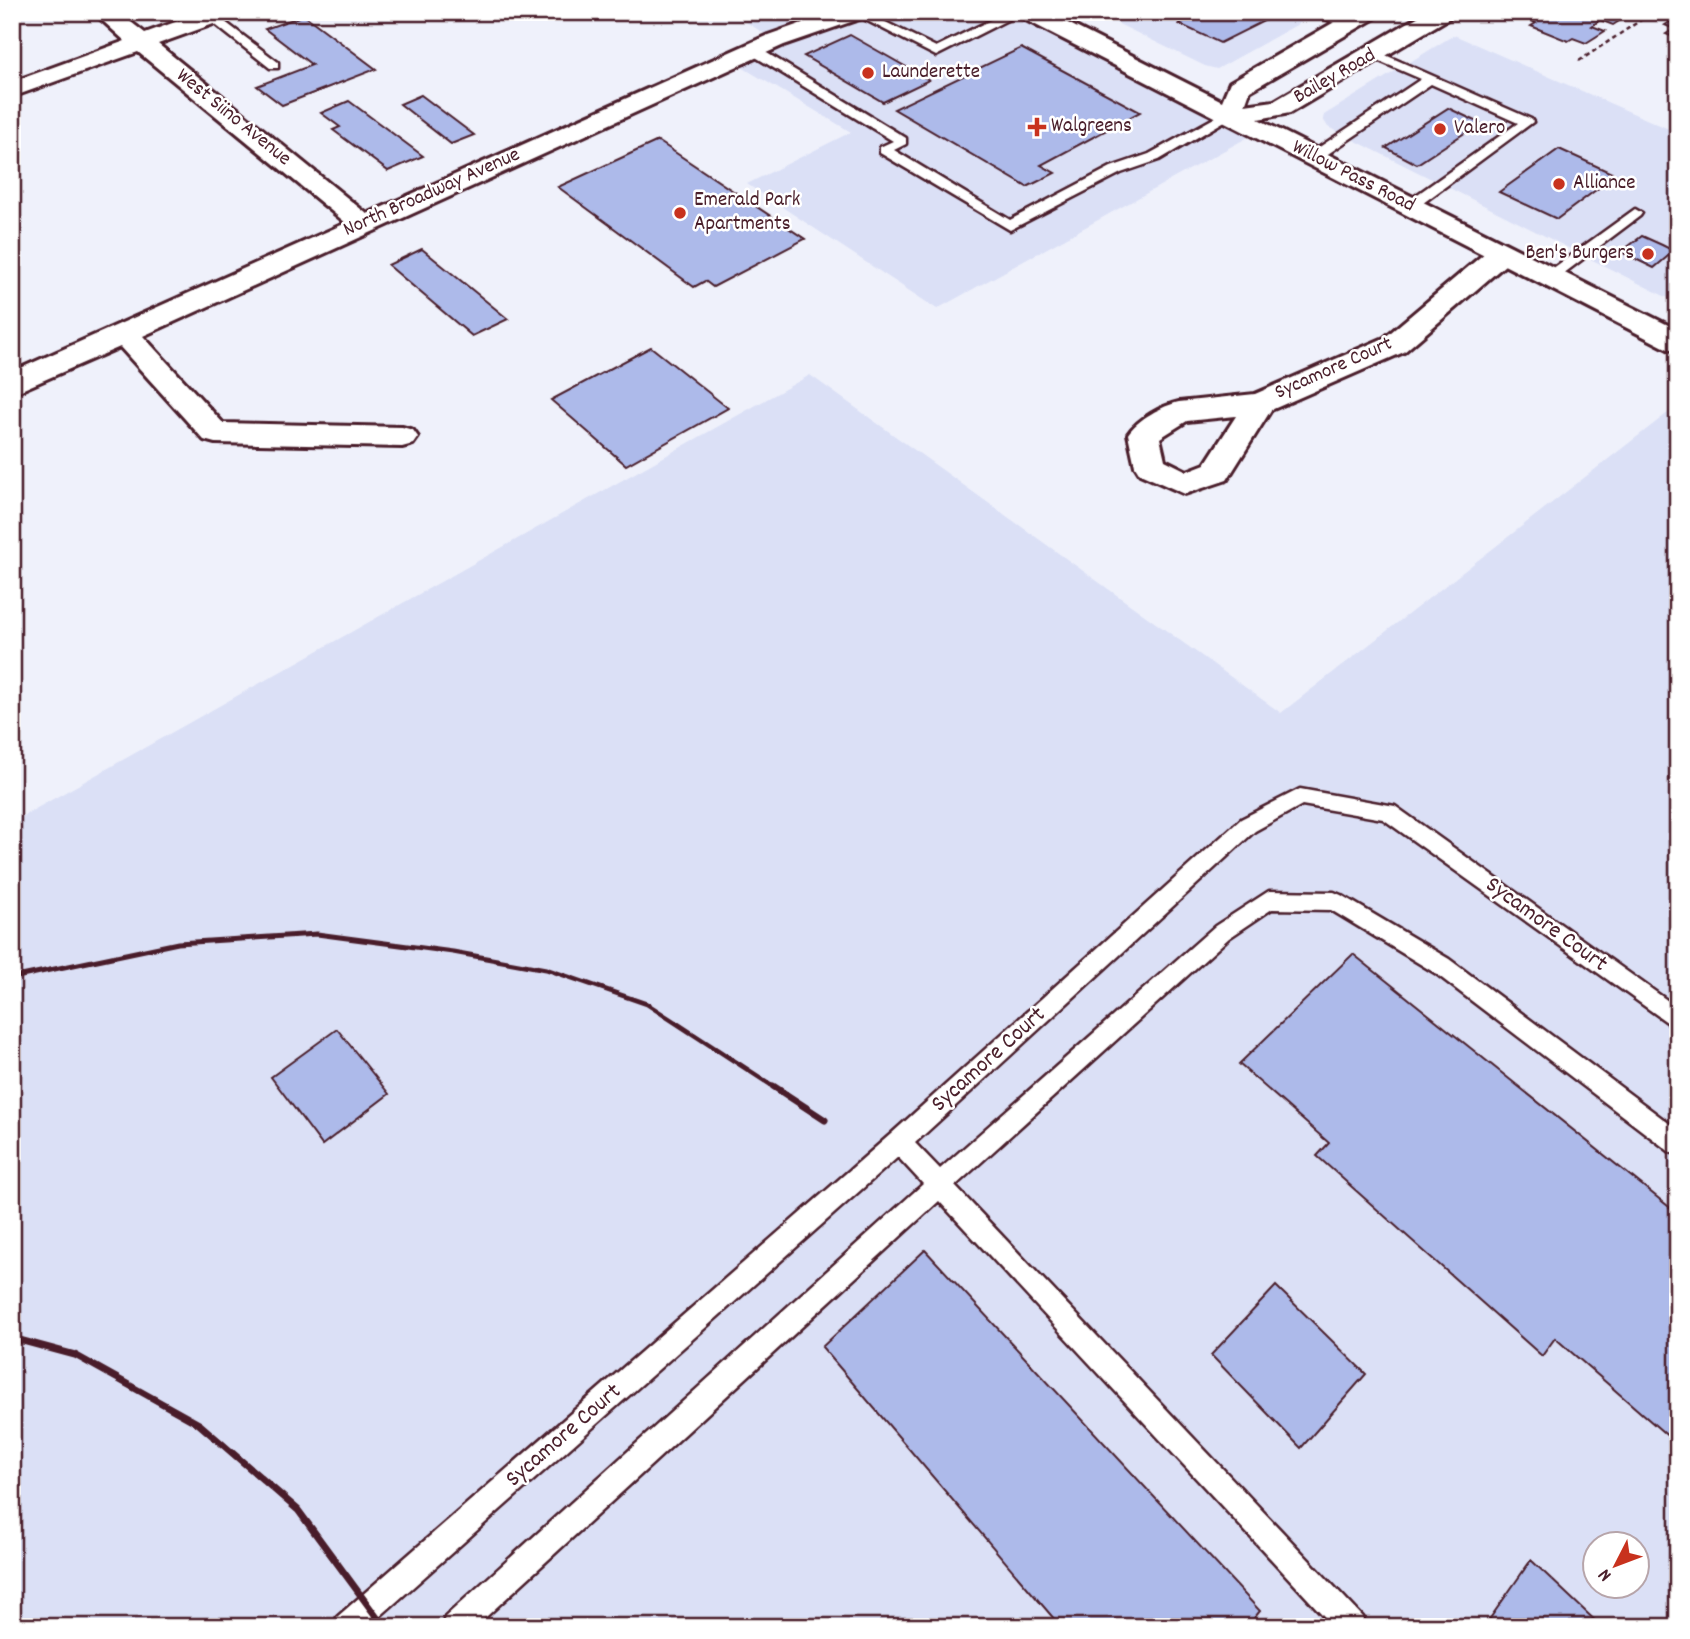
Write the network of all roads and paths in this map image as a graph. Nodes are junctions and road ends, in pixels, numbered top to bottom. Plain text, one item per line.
1 (104, 12) edge
2 (857, 12) edge
3 (1017, 12) edge
4 (1028, 12) edge
5 (1317, 12) edge
6 (1370, 12) edge
7 (1443, 12) edge
8 (1653, 12) edge
9 (218, 15) edge
10 (1347, 25) junction
11 (141, 43) junction
12 (753, 50) junction
13 (1374, 54) junction
14 (1579, 61) dead end
15 (274, 65) dead end
16 (1430, 79) junction
17 (12, 90) edge
18 (1230, 115) junction
19 (1314, 157) junction
20 (1410, 206) junction
21 (1635, 213) dead end
22 (363, 224) junction
23 (1502, 253) junction
24 (1550, 277) junction
25 (124, 334) junction
26 (1678, 342) edge
27 (12, 384) edge
28 (1260, 403) dead end
29 (402, 438) dead end
30 (1678, 1020) edge
31 (899, 1142) junction
32 (1678, 1143) edge
33 (939, 1185) junction
34 (347, 1627) edge
35 (455, 1627) edge
36 (1353, 1627) edge

1 - 11 street, West Siino Avenue
2 - 3 lane
2 - 12 street, North Broadway Avenue
4 - 18 street, Willow Pass Road
5 - 10 lane
6 - 10 street, Bailey Road
7 - 13 street, Bailey Road
8 - 14 path
9 - 11 street
9 - 15 lane
10 - 18 street, Bailey Road
11 - 17 street
11 - 22 street, West Siino Avenue
12 - 18 lane
12 - 22 street, North Broadway Avenue
13 - 16 lane
13 - 18 street, Bailey Road
16 - 19 lane
16 - 20 lane
18 - 19 street, Willow Pass Road
19 - 20 street, Willow Pass Road
20 - 23 street, Willow Pass Road
21 - 24 lane
22 - 25 street, North Broadway Avenue
23 - 24 street, Willow Pass Road
23 - 28 street, Sycamore Court
24 - 26 street, Willow Pass Road
25 - 27 street, North Broadway Avenue
25 - 29 street
30 - 31 lane, Sycamore Court
31 - 33 lane
31 - 34 lane, Sycamore Court
32 - 33 lane
33 - 35 lane
33 - 36 lane

